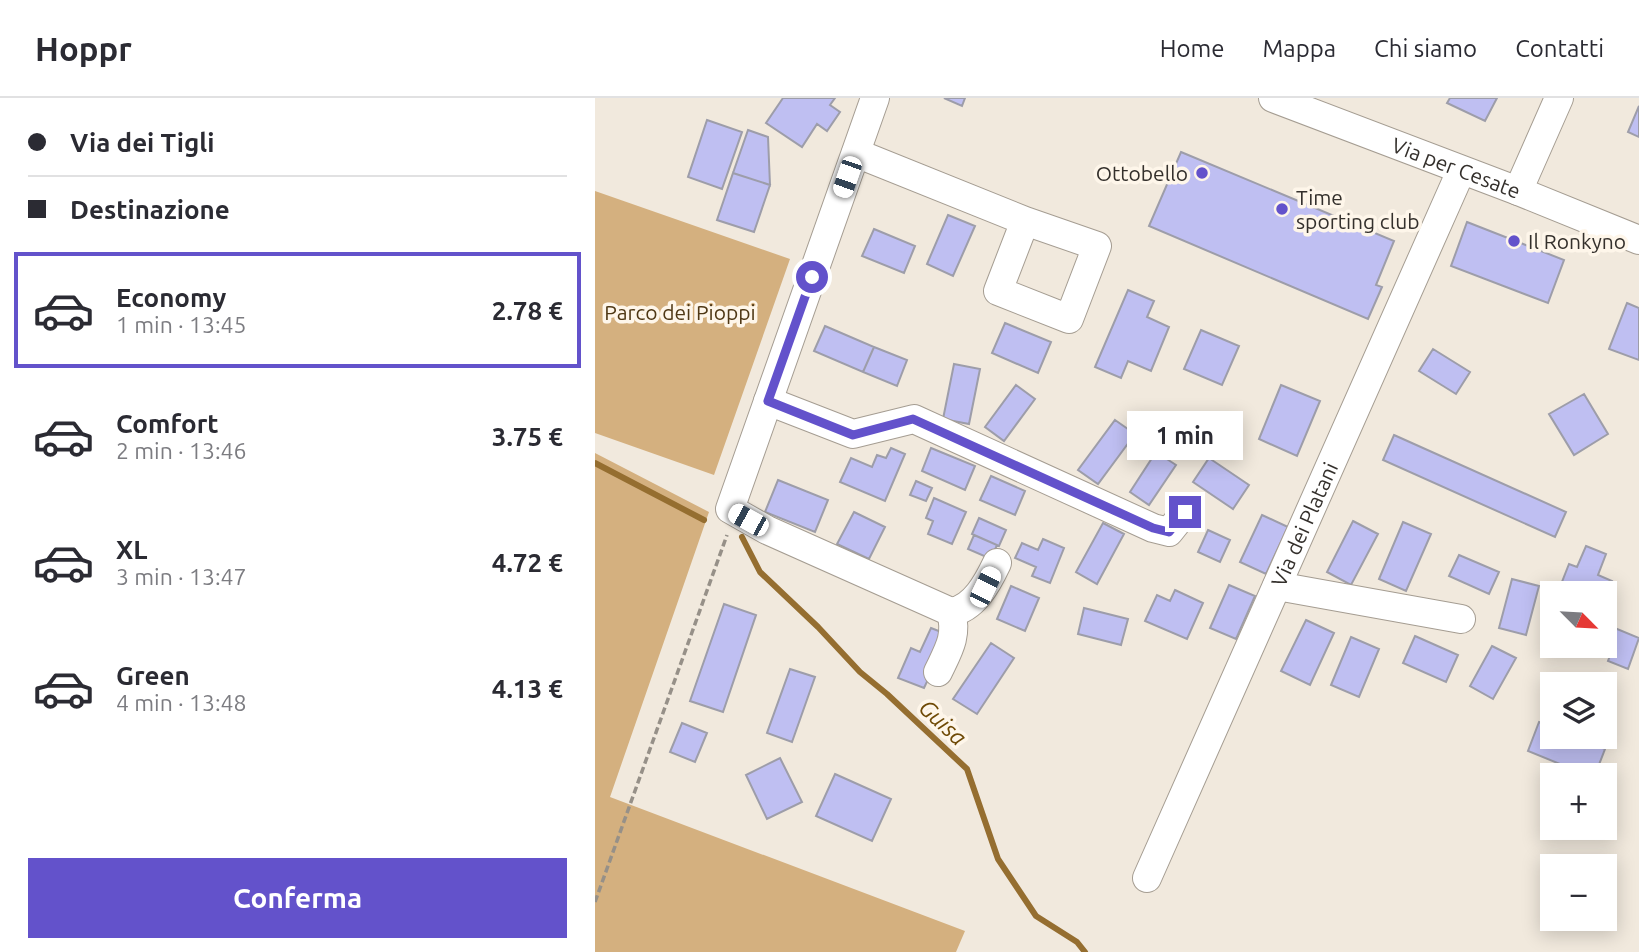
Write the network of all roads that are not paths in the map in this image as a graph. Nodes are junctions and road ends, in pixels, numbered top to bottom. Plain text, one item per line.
1 (875, 98) edge
2 (1273, 98) edge
3 (1559, 98) edge
4 (856, 153) junction
5 (1461, 171) junction
6 (1518, 191) junction
7 (1025, 221) dead end
8 (1639, 240) edge
9 (768, 401) junction
10 (1185, 512) dead end
11 (997, 563) dead end
12 (1277, 586) junction
13 (951, 612) junction
14 (1461, 619) dead end
15 (938, 673) dead end
16 (1147, 878) dead end

1 - 4 street
2 - 5 street, Via per Cesate
3 - 6 street
4 - 7 street
4 - 9 street
5 - 6 street, Via per Cesate
5 - 12 street, Via dei Platani
6 - 8 street, Via per Cesate
9 - 10 street
9 - 13 street
11 - 13 street
12 - 14 street
12 - 16 street, Via dei Platani
13 - 15 street

